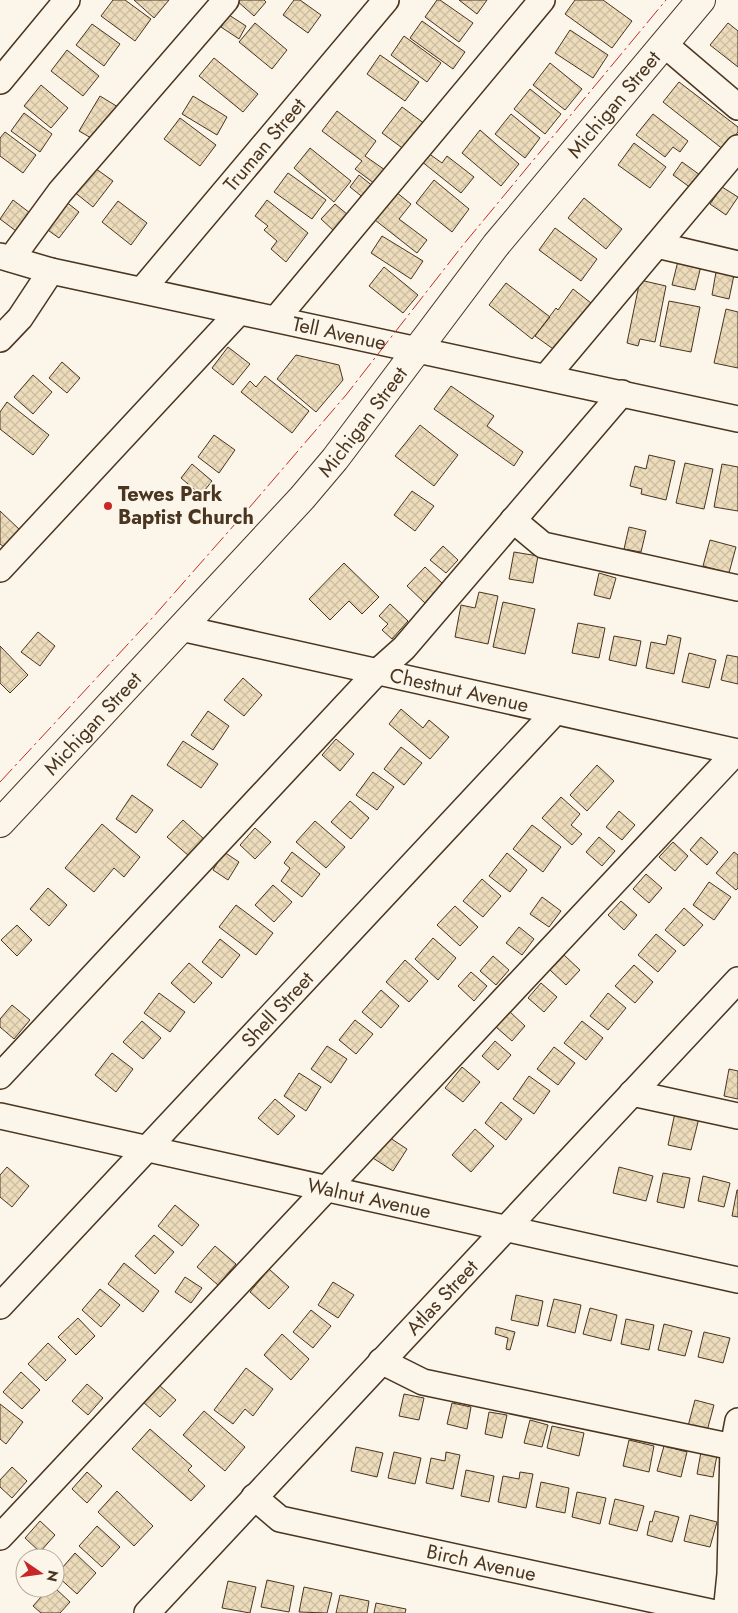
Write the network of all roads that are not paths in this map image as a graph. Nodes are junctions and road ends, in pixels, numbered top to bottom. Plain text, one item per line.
1 (67, 0) edge
2 (226, 0) edge
3 (386, 0) edge
4 (542, 0) edge
5 (701, 0) edge
6 (664, 44) junction
7 (0, 81) edge
8 (738, 107) edge
9 (738, 148) edge
10 (657, 246) junction
11 (5, 257) edge
12 (738, 264) edge
13 (51, 271) junction
14 (142, 290) junction
15 (239, 312) junction
16 (276, 319) junction
17 (0, 339) edge
18 (418, 350) junction
19 (546, 377) junction
20 (622, 393) junction
21 (738, 418) edge
22 (513, 520) junction
23 (0, 569) edge
24 (738, 588) edge
25 (181, 628) junction
26 (376, 673) junction
27 (555, 712) junction
28 (737, 752) edge
29 (0, 823) edge
30 (738, 980) edge
31 (0, 1076) edge
32 (632, 1093) junction
33 (0, 1116) edge
34 (738, 1116) edge
35 (147, 1149) junction
36 (326, 1188) junction
37 (505, 1228) junction
38 (738, 1280) edge
39 (0, 1306) edge
40 (381, 1361) junction
41 (738, 1422) edge
42 (733, 1447) junction
43 (254, 1497) junction
44 (0, 1536) edge
45 (146, 1613) edge
46 (715, 1613) edge
47 (726, 1613) edge

1 - 7 street
2 - 11 street
3 - 14 street, Truman Street
4 - 16 street
5 - 6 main road, Michigan Street
6 - 8 street
6 - 18 main road, Michigan Street
9 - 10 street
10 - 12 street
10 - 19 street
11 - 13 street, Tell Avenue
13 - 14 street, Tell Avenue
13 - 17 street
14 - 15 street, Tell Avenue
15 - 16 street, Tell Avenue
15 - 23 street
16 - 18 street, Tell Avenue
18 - 19 street, Tell Avenue
18 - 25 main road, Michigan Street
19 - 20 street, Tell Avenue
20 - 21 street, Tell Avenue
20 - 22 street
22 - 24 street
22 - 26 street
25 - 26 street, Chestnut Avenue
25 - 29 main road, Michigan Street
26 - 27 street, Chestnut Avenue
26 - 31 street
27 - 28 street, Chestnut Avenue
27 - 35 street, Shell Street
28 - 36 street
30 - 32 street, Atlas Street
32 - 34 street
32 - 37 street, Atlas Street
33 - 35 street, Walnut Avenue
35 - 36 street, Walnut Avenue
35 - 39 street, Shell Street
36 - 37 street, Walnut Avenue
36 - 44 street
37 - 38 street, Walnut Avenue
37 - 40 street, Atlas Street
40 - 42 street
40 - 43 street, Atlas Street
41 - 42 street
42 - 47 street
43 - 45 street, Atlas Street
43 - 46 street, Birch Avenue

